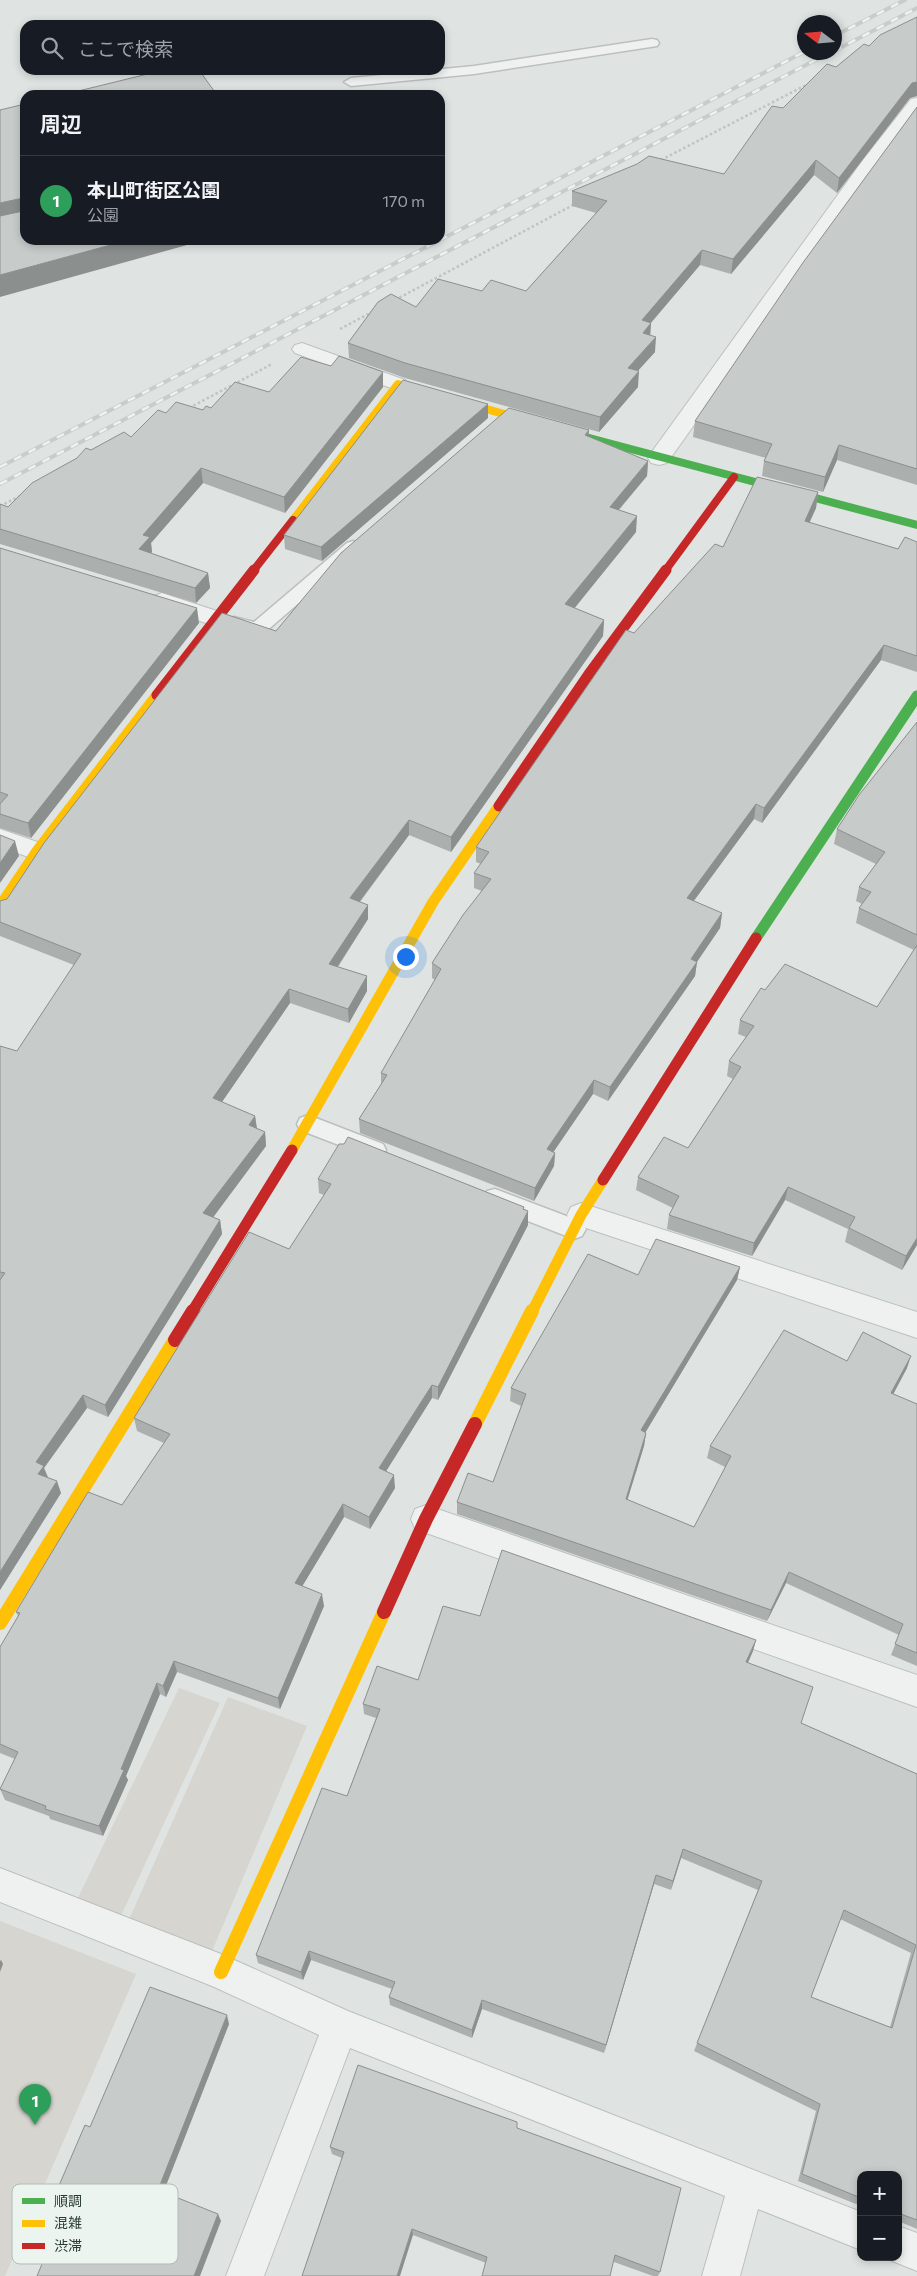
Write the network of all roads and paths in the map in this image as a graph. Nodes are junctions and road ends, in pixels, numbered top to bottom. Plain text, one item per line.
1 (652, 43) dead end
2 (445, 73) edge
3 (423, 75) edge
4 (351, 82) dead end
5 (811, 82) edge
6 (917, 103) edge
7 (656, 162) edge
8 (578, 203) edge
9 (388, 303) edge
10 (379, 308) edge
11 (302, 349) junction
12 (398, 384) junction
13 (181, 412) edge
14 (505, 415) junction
15 (490, 428) edge
16 (659, 458) junction
17 (734, 477) junction
18 (26, 493) edge
19 (0, 506) edge
20 (917, 525) edge
21 (362, 539) edge
22 (142, 595) edge
23 (218, 619) junction
24 (917, 696) edge
25 (0, 838) edge
26 (37, 851) junction
27 (0, 906) edge
28 (308, 1124) junction
29 (391, 1157) edge
30 (473, 1189) edge
31 (577, 1222) junction
32 (916, 1323) edge
33 (426, 1519) junction
34 (0, 1623) edge
35 (917, 1691) edge
36 (0, 1885) edge
37 (221, 1972) junction
38 (340, 2026) junction
39 (746, 2187) junction
40 (857, 2229) edge
41 (902, 2246) edge
42 (917, 2252) edge
43 (246, 2276) edge
44 (721, 2276) edge

1 - 2 lane
3 - 4 lane
5 - 7 path
6 - 16 street
8 - 9 path
10 - 11 path
11 - 12 street
11 - 13 path
12 - 14 street
12 - 23 street
14 - 15 lane
14 - 16 street
16 - 17 street
17 - 20 street
17 - 28 street
18 - 19 path
21 - 23 lane
22 - 23 street
23 - 26 street
24 - 31 street
25 - 26 street
26 - 27 street
28 - 29 lane
28 - 34 street
30 - 31 lane
31 - 32 street
31 - 33 street
33 - 35 street
33 - 37 street
36 - 37 street
37 - 38 street
38 - 39 street
38 - 43 street
39 - 40 street
39 - 44 street
41 - 42 street

